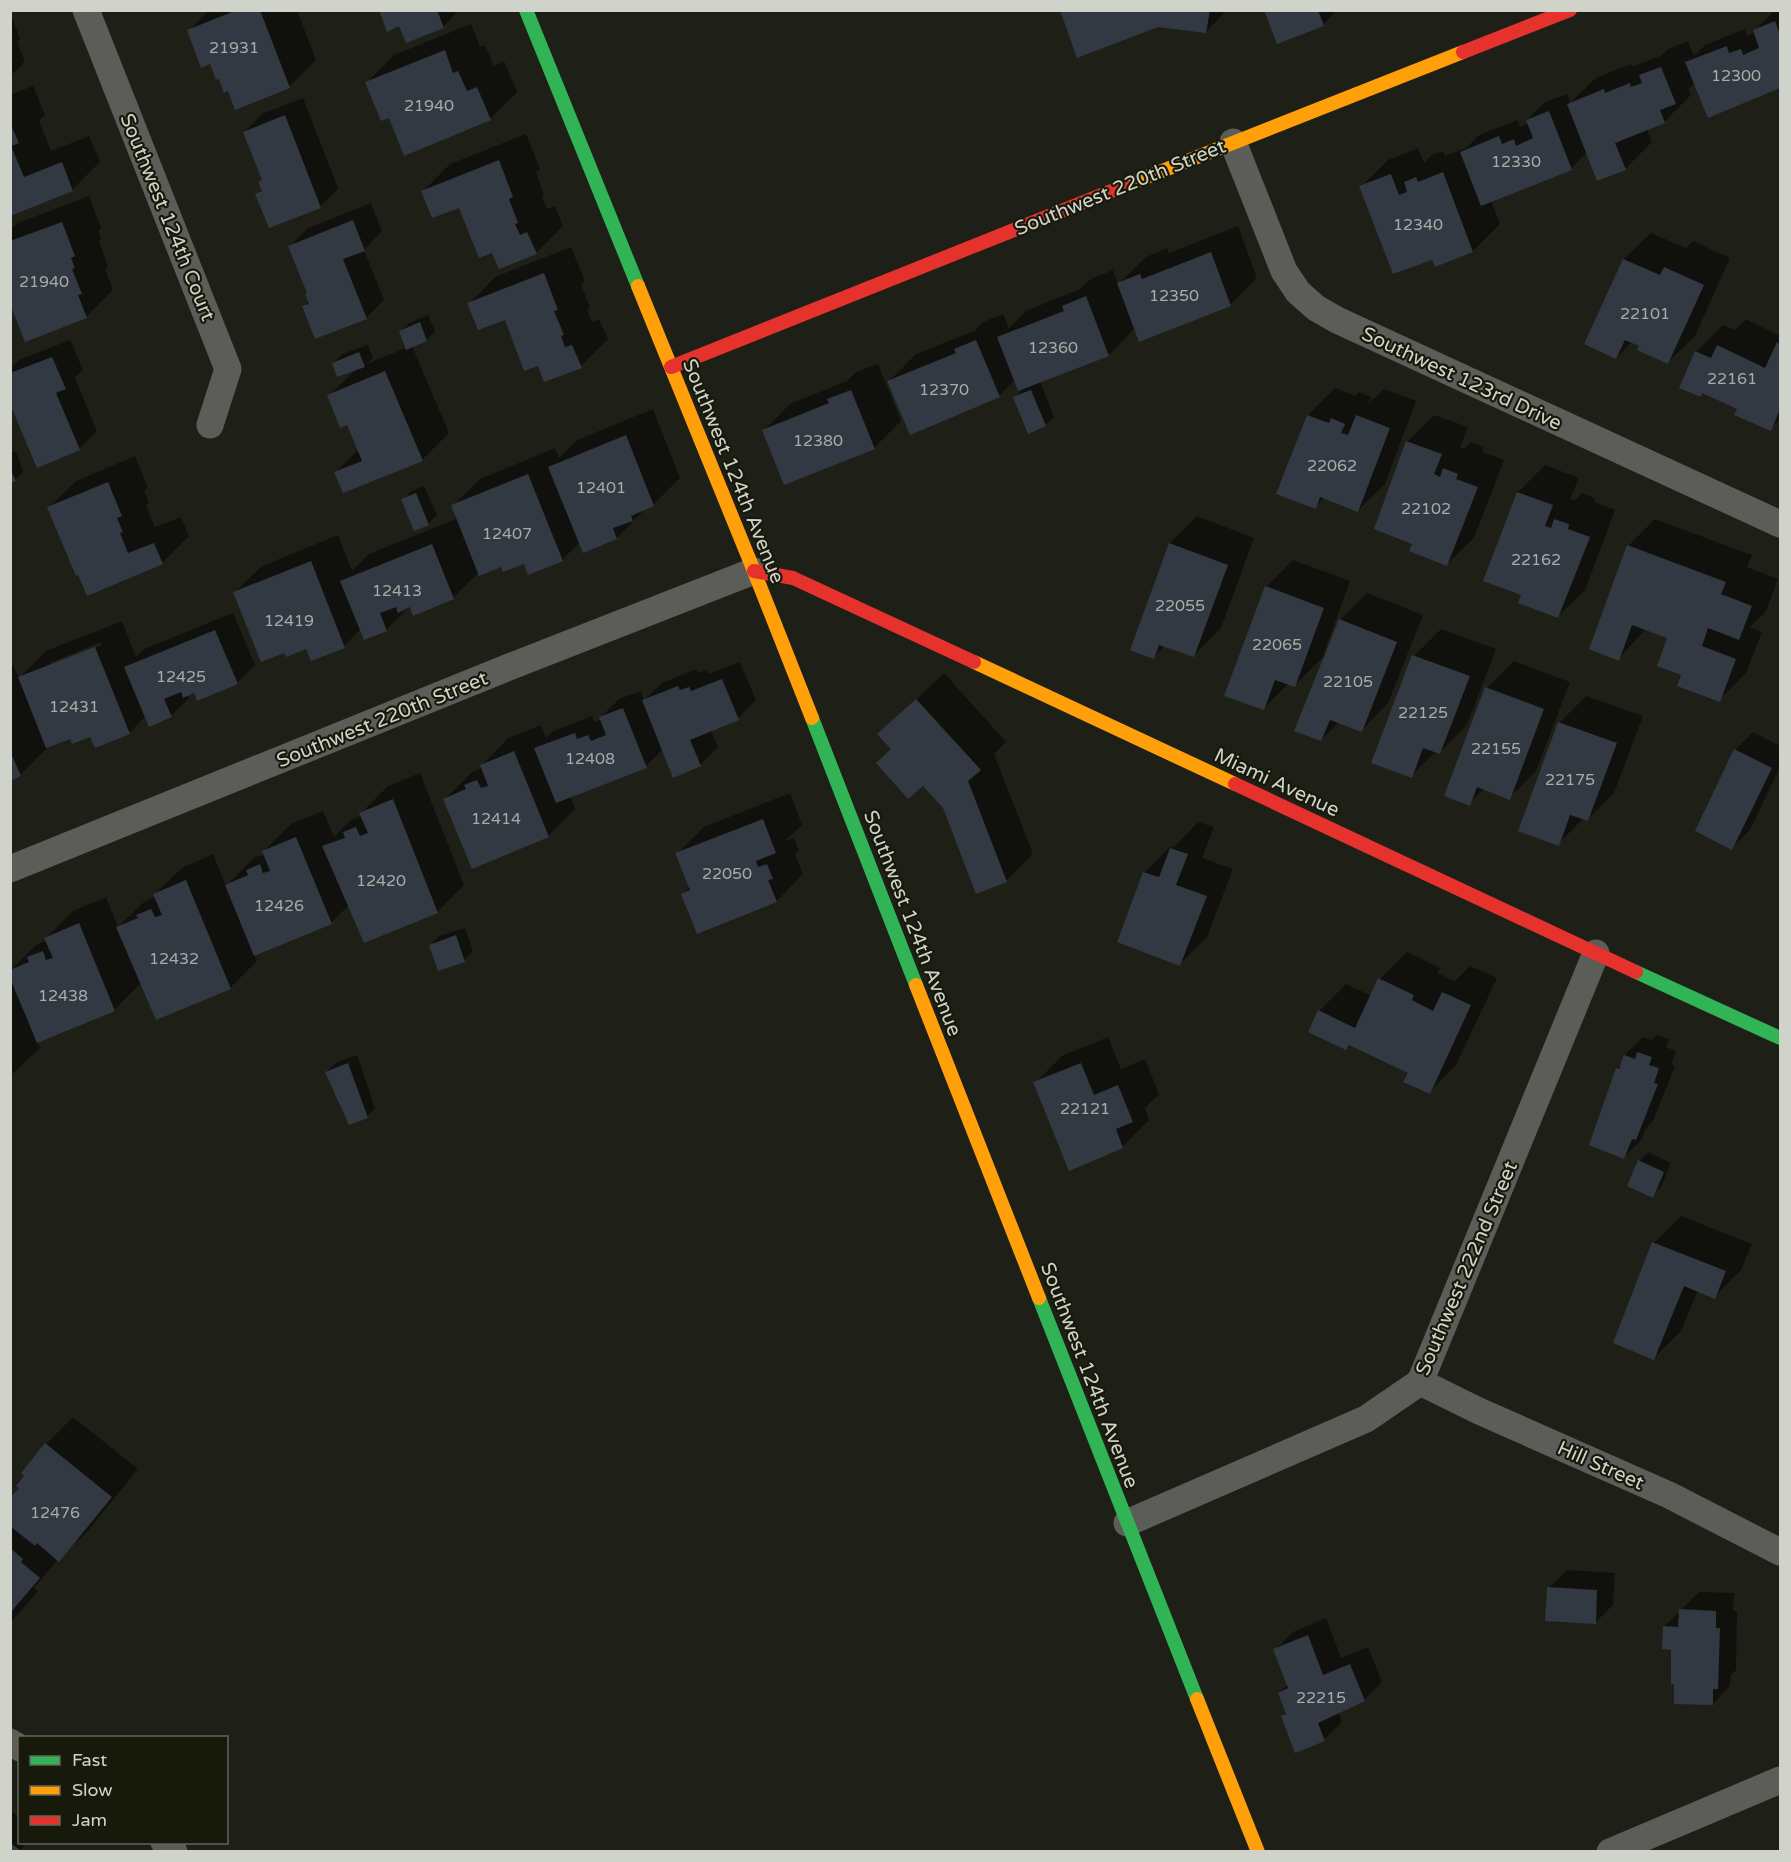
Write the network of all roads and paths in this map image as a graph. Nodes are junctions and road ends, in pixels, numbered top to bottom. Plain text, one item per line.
1 (86, 10) edge
2 (526, 10) edge
3 (1570, 10) edge
4 (1233, 142) junction
5 (671, 367) junction
6 (210, 425) dead end
7 (1780, 524) edge
8 (754, 571) junction
9 (10, 869) edge
10 (1596, 953) junction
11 (1780, 1038) edge
12 (1420, 1382) junction
13 (1127, 1523) junction
14 (1780, 1552) edge
15 (1780, 1780) edge
16 (1258, 1851) edge
17 (1610, 1851) edge

1 - 6 street, Southwest 124th Court
2 - 5 street, Southwest 124th Avenue
3 - 4 street, Southwest 220th Street
4 - 5 street, Southwest 220th Street
4 - 7 street, Southwest 123rd Drive
5 - 8 street, Southwest 124th Avenue
8 - 9 street, Southwest 220th Street
8 - 10 street, Miami Avenue
8 - 13 street, Southwest 124th Avenue
10 - 11 street, Miami Avenue
10 - 12 street, Southwest 222nd Street
12 - 13 street, Southwest 222nd Street
12 - 14 street, Hill Street
13 - 16 street, Southwest 124th Avenue
15 - 17 street

